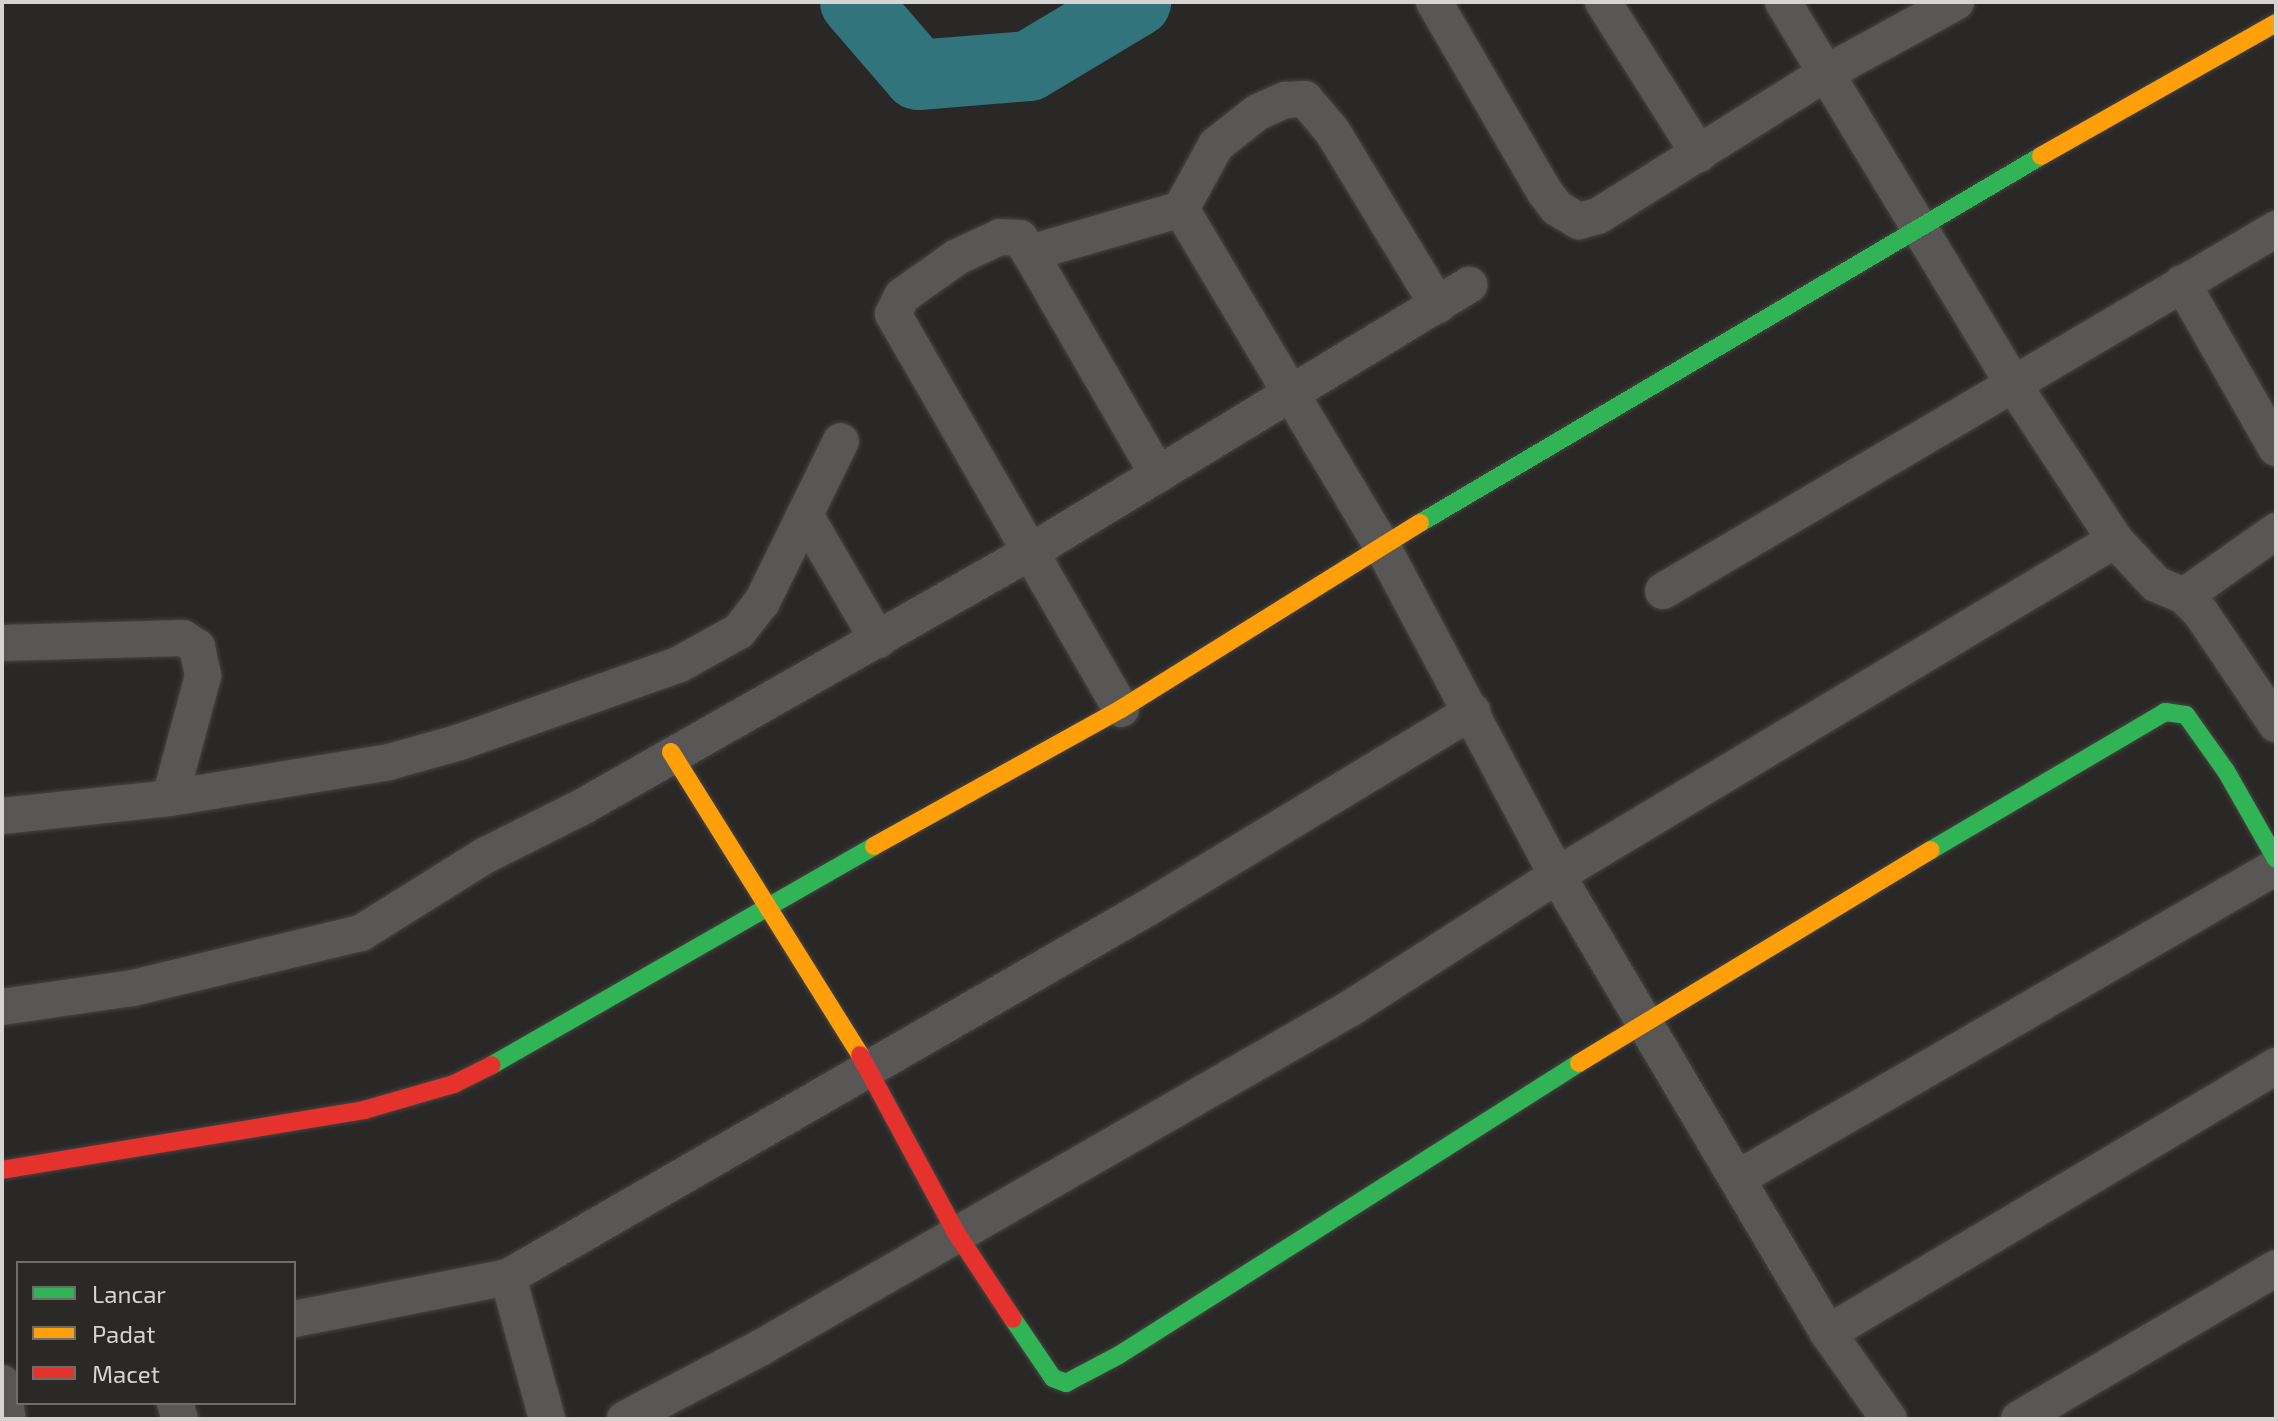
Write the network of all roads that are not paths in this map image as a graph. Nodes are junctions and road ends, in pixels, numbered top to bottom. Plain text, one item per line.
1 (1434, 2) edge
2 (1603, 2) edge
3 (1783, 2) edge
4 (1956, 2) edge
5 (2276, 23) edge
6 (1828, 72) junction
7 (1699, 154) junction
8 (1181, 209) junction
9 (1919, 225) junction
10 (2276, 229) edge
11 (1030, 253) junction
12 (2182, 283) junction
13 (1469, 285) dead end
14 (1438, 305) junction
15 (2013, 384) junction
16 (1291, 396) junction
17 (841, 441) dead end
18 (2276, 448) edge
19 (1158, 475) junction
20 (805, 515) junction
21 (2276, 531) edge
22 (2115, 540) junction
23 (1382, 546) junction
24 (1032, 551) junction
25 (1663, 591) dead end
26 (2184, 596) junction
27 (878, 640) junction
28 (2, 643) edge
29 (1121, 709) junction
30 (1472, 711) junction
31 (2275, 720) edge
32 (671, 752) junction
33 (170, 798) junction
34 (2, 816) edge
35 (2276, 859) edge
36 (2276, 867) edge
37 (1557, 875) junction
38 (768, 905) junction
39 (2, 1007) edge
40 (1643, 1022) junction
41 (867, 1066) junction
42 (2276, 1066) edge
43 (2, 1170) edge
44 (1738, 1178) junction
45 (955, 1231) junction
46 (2276, 1268) edge
47 (508, 1277) junction
48 (296, 1319) edge
49 (1828, 1333) junction
50 (2, 1383) edge
51 (8, 1419) edge
52 (547, 1419) edge
53 (625, 1419) edge
54 (1889, 1419) edge
55 (2019, 1419) edge

1 - 7 street
2 - 7 street
3 - 6 street
4 - 6 street
5 - 9 street
6 - 7 street
6 - 9 street
8 - 11 street
8 - 14 street
8 - 16 street
9 - 15 street
9 - 23 street
10 - 12 street
11 - 19 street
11 - 24 street
12 - 15 street
12 - 18 street
13 - 14 street
14 - 16 street
15 - 22 street
15 - 25 street
16 - 19 street
16 - 23 street
17 - 20 street
19 - 24 street
20 - 27 street
20 - 33 street
21 - 26 street
22 - 26 street
22 - 37 street
23 - 29 street
23 - 30 street
24 - 27 street
24 - 29 street
26 - 31 street
27 - 32 street
28 - 33 street
29 - 38 street
30 - 37 street
30 - 41 street
32 - 38 street
32 - 39 street
33 - 34 street
35 - 40 street
36 - 44 street
37 - 40 street
37 - 45 street
38 - 41 street
38 - 43 street
40 - 44 street
40 - 45 street
41 - 45 street
41 - 47 street
42 - 49 street
44 - 49 street
45 - 53 street
46 - 55 street
47 - 48 street
47 - 52 street
49 - 54 street
50 - 51 street

